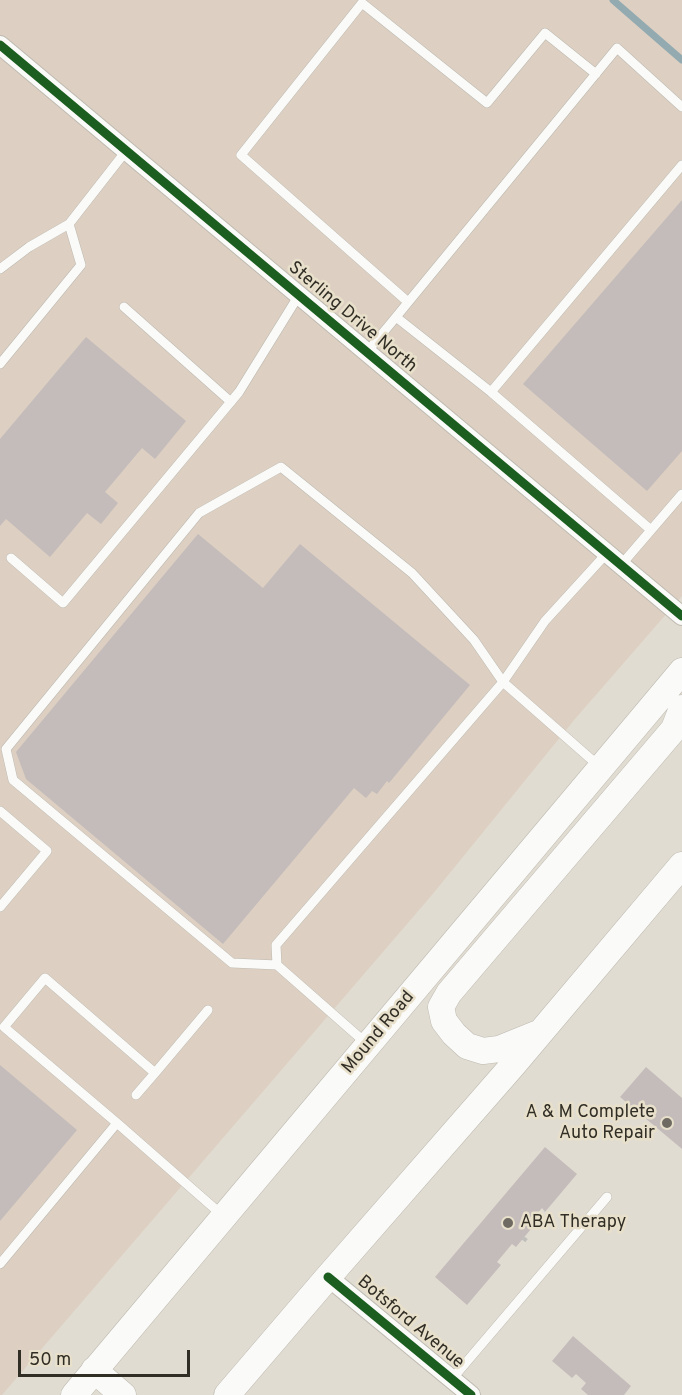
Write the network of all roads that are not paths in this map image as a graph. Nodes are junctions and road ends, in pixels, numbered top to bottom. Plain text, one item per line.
1 (0, 45) edge
2 (596, 74) junction
3 (682, 107) edge
4 (126, 151) junction
5 (682, 165) edge
6 (69, 224) junction
7 (0, 269) edge
8 (299, 296) junction
9 (408, 302) junction
10 (124, 307) dead end
11 (396, 317) junction
12 (367, 352) junction
13 (0, 364) edge
14 (491, 392) junction
15 (231, 402) junction
16 (682, 494) edge
17 (651, 531) junction
18 (607, 553) junction
19 (11, 558) dead end
20 (621, 565) junction
21 (682, 616) edge
22 (682, 671) edge
23 (503, 682) junction
24 (682, 708) edge
25 (601, 768) junction
26 (0, 811) edge
27 (682, 865) edge
28 (0, 907) edge
29 (277, 965) junction
30 (208, 1010) dead end
31 (540, 1033) junction
32 (369, 1046) junction
33 (155, 1073) junction
34 (136, 1095) dead end
35 (117, 1124) junction
36 (607, 1197) dead end
37 (224, 1217) junction
38 (0, 1264) edge
39 (328, 1277) junction
40 (94, 1370) junction
41 (453, 1380) junction
42 (74, 1395) edge
43 (123, 1395) edge
44 (227, 1395) edge
45 (471, 1395) edge

1 - 4 street, Sterling Drive North
2 - 3 lane
2 - 9 lane
2 - 9 lane
4 - 6 lane
4 - 8 street, Sterling Drive North
5 - 14 lane
6 - 7 lane
6 - 13 lane
8 - 12 street, Sterling Drive North
8 - 15 lane
9 - 11 lane
10 - 15 lane
11 - 12 lane
11 - 14 lane
12 - 18 street, Sterling Drive North
14 - 17 lane
15 - 19 lane
16 - 17 lane
17 - 20 lane
18 - 20 street, Sterling Drive North
18 - 23 lane
20 - 21 street, Sterling Drive North
22 - 25 main road, Mound Road
23 - 25 lane
23 - 29 lane
23 - 29 lane
24 - 31 main road
25 - 32 main road, Mound Road
26 - 28 lane
27 - 31 main road
29 - 32 lane
30 - 33 lane
31 - 39 main road
32 - 37 main road, Mound Road
33 - 34 lane
33 - 35 lane
35 - 37 lane
35 - 38 lane
36 - 41 lane
37 - 40 main road, Mound Road
39 - 41 street, Botsford Avenue
39 - 44 main road
40 - 42 main road, Mound Road
40 - 43 main road
41 - 45 street, Botsford Avenue

